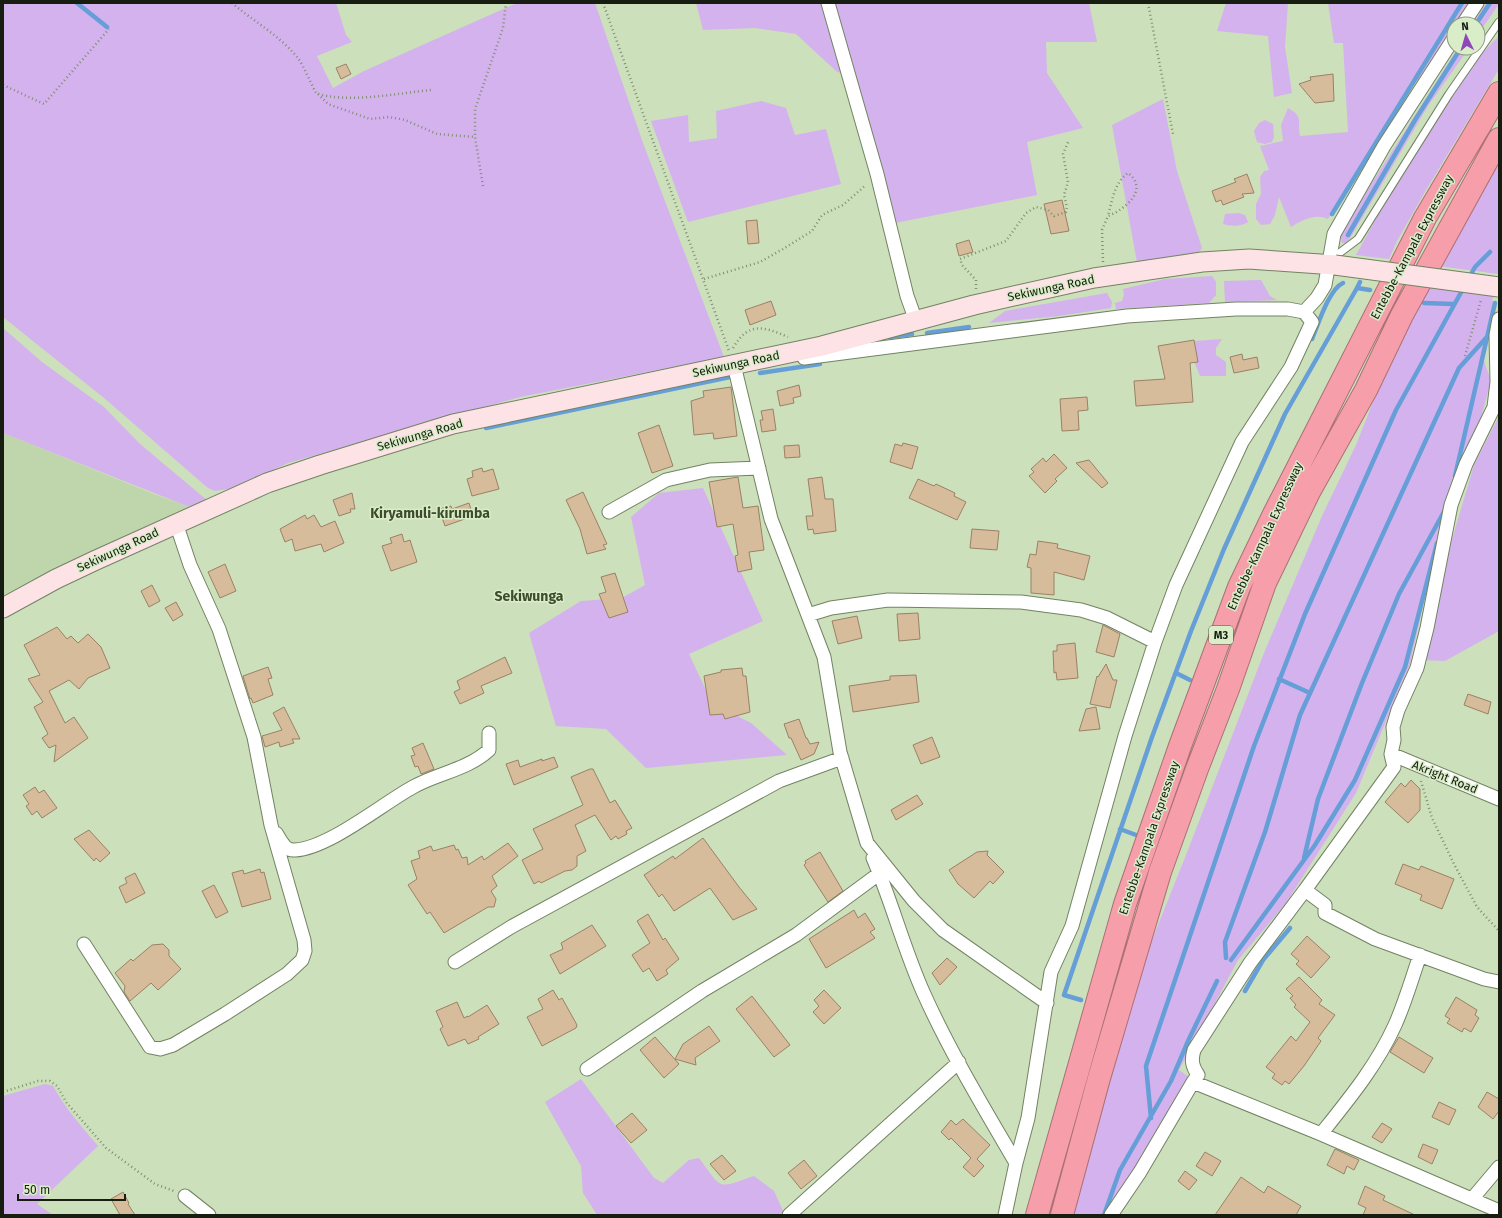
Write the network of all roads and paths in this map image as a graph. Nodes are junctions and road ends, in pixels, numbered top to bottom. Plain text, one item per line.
1 (232, 3) edge
2 (506, 3) edge
3 (603, 3) edge
4 (828, 3) edge
5 (1148, 3) edge
6 (1477, 3) edge
7 (1468, 16) edge
8 (1499, 22) edge
9 (109, 29) dead end
10 (1446, 50) edge
11 (3, 85) edge
12 (431, 90) dead end
13 (316, 93) junction
14 (1499, 93) edge
15 (1173, 134) dead end
16 (475, 138) junction
17 (1499, 139) edge
18 (1069, 140) dead end
19 (878, 174) junction
20 (483, 186) dead end
21 (1108, 216) junction
22 (1331, 263) junction
23 (1106, 276) junction
24 (704, 279) junction
25 (1499, 287) edge
26 (1482, 295) dead end
27 (977, 304) junction
28 (1304, 312) junction
29 (1499, 319) edge
30 (916, 321) junction
31 (791, 338) dead end
32 (1465, 356) dead end
33 (734, 365) junction
34 (759, 468) junction
35 (609, 512) dead end
36 (176, 523) junction
37 (3, 608) edge
38 (808, 615) junction
39 (1154, 642) junction
40 (489, 733) dead end
41 (1391, 754) junction
42 (842, 758) junction
43 (1408, 762) junction
44 (1499, 799) edge
45 (271, 825) junction
46 (867, 843) junction
47 (880, 873) junction
48 (1305, 890) junction
49 (1499, 931) edge
50 (84, 944) dead end
51 (1420, 955) junction
52 (455, 962) dead end
53 (1499, 982) edge
54 (1047, 1003) junction
55 (959, 1062) junction
56 (587, 1069) dead end
57 (1193, 1082) junction
58 (3, 1092) edge
59 (1321, 1134) junction
60 (1016, 1162) junction
61 (1499, 1167) edge
62 (185, 1196) joint
63 (1472, 1199) junction
64 (1499, 1211) edge
65 (209, 1215) edge
66 (789, 1215) edge
67 (1005, 1215) edge
68 (1037, 1215) edge
69 (1062, 1215) edge
70 (1111, 1215) edge

1 - 13 path
2 - 16 path
3 - 24 path
4 - 19 street
5 - 15 path
6 - 7 street
8 - 22 lane
9 - 11 path
10 - 22 street
12 - 13 path
13 - 16 path
14 - 68 highway, Entebbe-Kampala Expressway / M3
16 - 20 path
17 - 69 highway, Entebbe-Kampala Expressway / M3
18 - 27 path
19 - 24 path
19 - 30 street
21 - 21 path
21 - 23 path
22 - 23 main road, Sekiwunga Road
22 - 25 main road, Sekiwunga Road, bridge
22 - 28 street
23 - 27 main road, Sekiwunga Road
24 - 31 path
26 - 32 path
27 - 30 main road, Sekiwunga Road
28 - 33 street
28 - 39 street
29 - 41 street
30 - 33 main road, Sekiwunga Road
33 - 34 street
33 - 36 main road, Sekiwunga Road
34 - 35 street
34 - 38 street
36 - 37 main road, Sekiwunga Road
36 - 45 street
38 - 39 street
38 - 42 street
39 - 54 street
40 - 45 street
41 - 43 street, Akright Road
41 - 48 street
42 - 46 street
42 - 52 street
43 - 44 street, Akright Road
43 - 49 path
45 - 50 street
46 - 47 street
46 - 54 street
47 - 55 street
47 - 56 street
48 - 51 street
48 - 57 street
51 - 53 street
51 - 59 street
54 - 60 street
55 - 60 street
55 - 66 street
57 - 59 street
57 - 70 street
58 - 62 path
59 - 63 street
60 - 67 street
61 - 63 street
62 - 65 street
63 - 64 street

